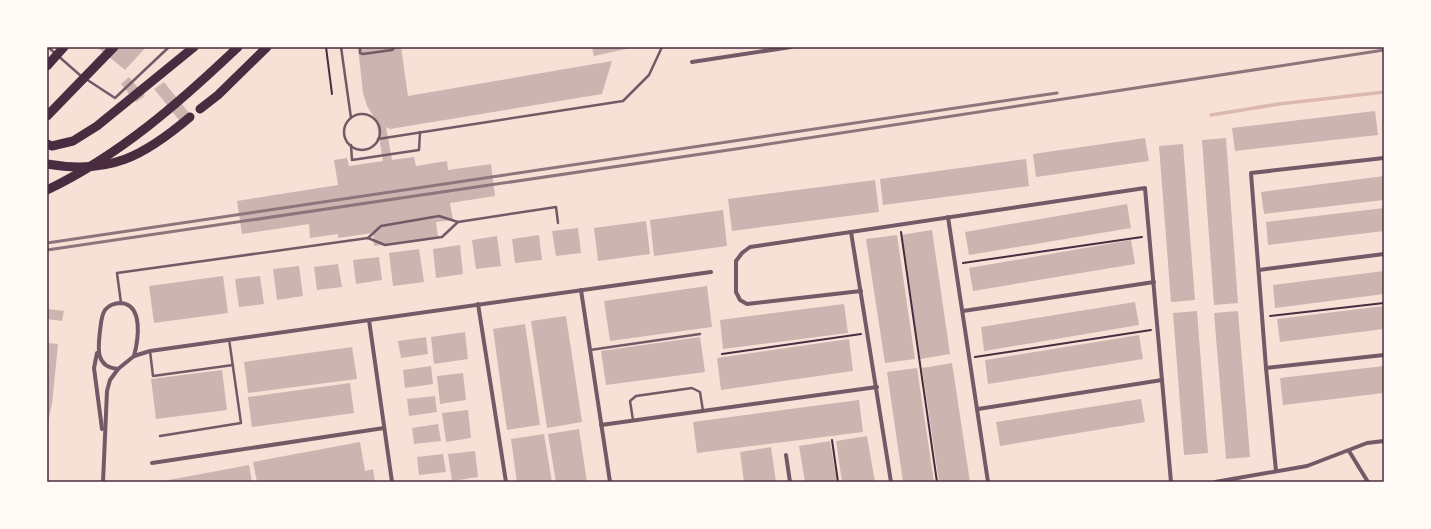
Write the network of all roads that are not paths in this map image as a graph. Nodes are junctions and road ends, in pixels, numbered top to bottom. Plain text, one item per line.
1 (48, 47) edge
2 (64, 47) edge
3 (114, 47) edge
4 (169, 47) edge
5 (194, 47) edge
6 (238, 47) edge
7 (267, 47) edge
8 (341, 47) edge
9 (360, 47) edge
10 (395, 47) edge
11 (662, 47) edge
12 (784, 47) edge
13 (791, 47) edge
14 (692, 62) dead end
15 (47, 66) edge
16 (200, 109) dead end
17 (47, 116) edge
18 (190, 116) dead end
19 (351, 118) junction
20 (420, 132) junction
21 (378, 139) junction
22 (47, 144) edge
23 (350, 145) junction
24 (1384, 158) edge
25 (47, 164) edge
26 (47, 190) edge
27 (948, 217) junction
28 (458, 222) junction
29 (558, 223) dead end
30 (851, 232) junction
31 (368, 238) junction
32 (1384, 254) edge
33 (1259, 270) junction
34 (711, 272) dead end
35 (1154, 282) junction
36 (581, 290) junction
37 (861, 291) junction
38 (121, 303) junction
39 (478, 304) junction
40 (963, 311) junction
41 (369, 320) junction
42 (700, 334) dead end
43 (229, 340) junction
44 (98, 350) junction
45 (590, 350) junction
46 (150, 351) junction
47 (1384, 355) edge
48 (134, 356) junction
49 (233, 365) junction
50 (1266, 368) junction
51 (118, 369) junction
52 (1162, 380) junction
53 (877, 387) junction
54 (978, 409) junction
55 (703, 411) junction
56 (633, 420) junction
57 (601, 425) junction
58 (384, 428) junction
59 (160, 436) dead end
60 (104, 437) junction
61 (1384, 441) edge
62 (1349, 451) junction
63 (786, 455) dead end
64 (152, 463) dead end
65 (1276, 472) junction
66 (103, 482) edge
67 (392, 482) edge
68 (506, 482) edge
69 (610, 482) edge
70 (790, 482) edge
71 (892, 482) edge
72 (988, 482) edge
73 (1171, 482) edge
74 (1215, 482) edge
75 (1368, 482) edge

1 - 4 lane
2 - 15 highway
3 - 17 highway
5 - 22 highway
6 - 26 highway
7 - 16 highway
8 - 19 lane
9 - 10 lane
11 - 20 lane
12 - 13 street
12 - 14 street
18 - 25 highway
19 - 21 lane
19 - 23 lane
20 - 21 lane
20 - 23 lane
21 - 23 lane
24 - 33 street
27 - 30 street
27 - 35 street
27 - 40 street
28 - 29 lane
28 - 31 lane
28 - 31 lane
30 - 37 street
30 - 37 street
31 - 38 lane
32 - 33 street
33 - 50 street
34 - 36 street
35 - 40 street
35 - 52 street
36 - 39 street
36 - 45 street
37 - 53 street
38 - 44 street
38 - 48 street
39 - 41 street
39 - 68 street
40 - 54 street
41 - 43 street
41 - 58 street
42 - 45 lane
43 - 46 street
43 - 49 lane
44 - 51 street
44 - 60 street
45 - 57 street
46 - 48 street
46 - 49 lane
47 - 50 street
48 - 51 street
49 - 59 lane
50 - 65 street
51 - 60 street
52 - 54 street
52 - 73 street
53 - 55 street
53 - 71 street
54 - 72 street
55 - 56 street
55 - 56 lane
56 - 57 street
57 - 69 street
58 - 64 street
58 - 67 street
60 - 66 street
61 - 62 street
62 - 65 street
62 - 75 street
63 - 70 street
65 - 74 street

